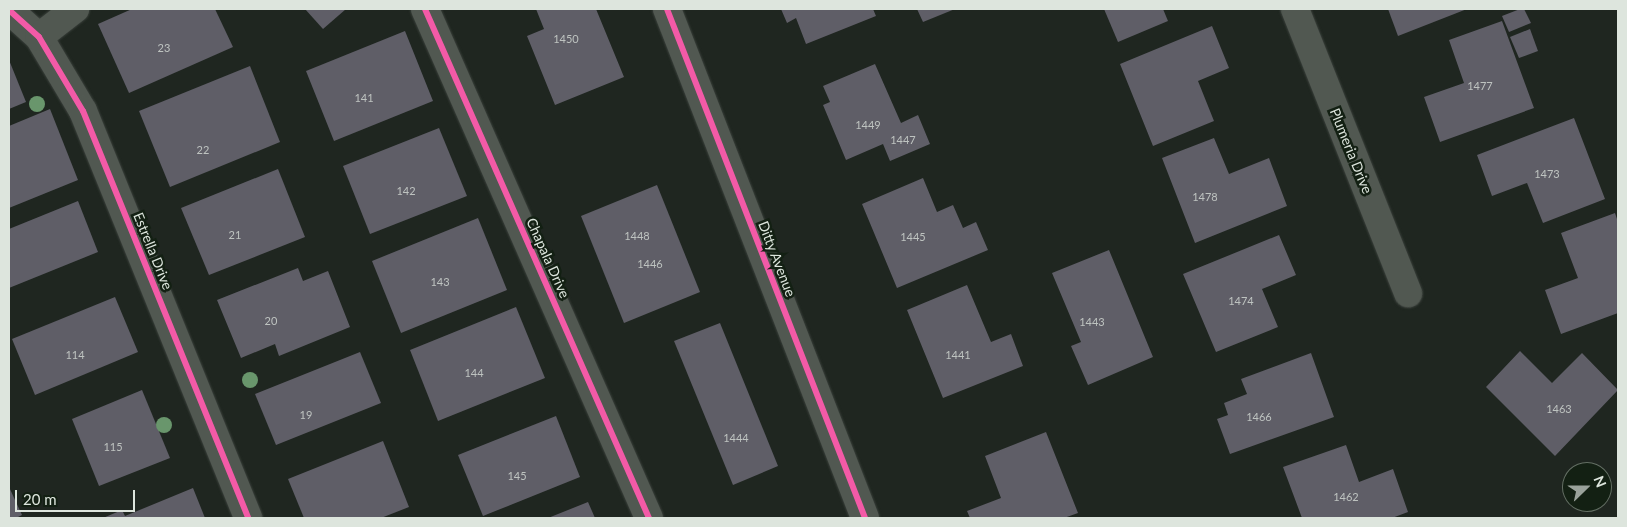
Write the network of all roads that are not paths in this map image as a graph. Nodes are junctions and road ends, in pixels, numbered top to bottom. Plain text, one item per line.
1 (75, 9) edge
2 (425, 9) edge
3 (667, 9) edge
4 (1295, 9) edge
5 (9, 10) edge
6 (39, 37) junction
7 (1408, 293) dead end
8 (248, 518) edge
9 (649, 518) edge
10 (865, 518) edge

1 - 6 street
2 - 9 street, Chapala Drive
3 - 10 street, Ditty Avenue
4 - 7 street, Plumeria Drive
5 - 6 street, Estrella Drive
6 - 8 street, Estrella Drive

